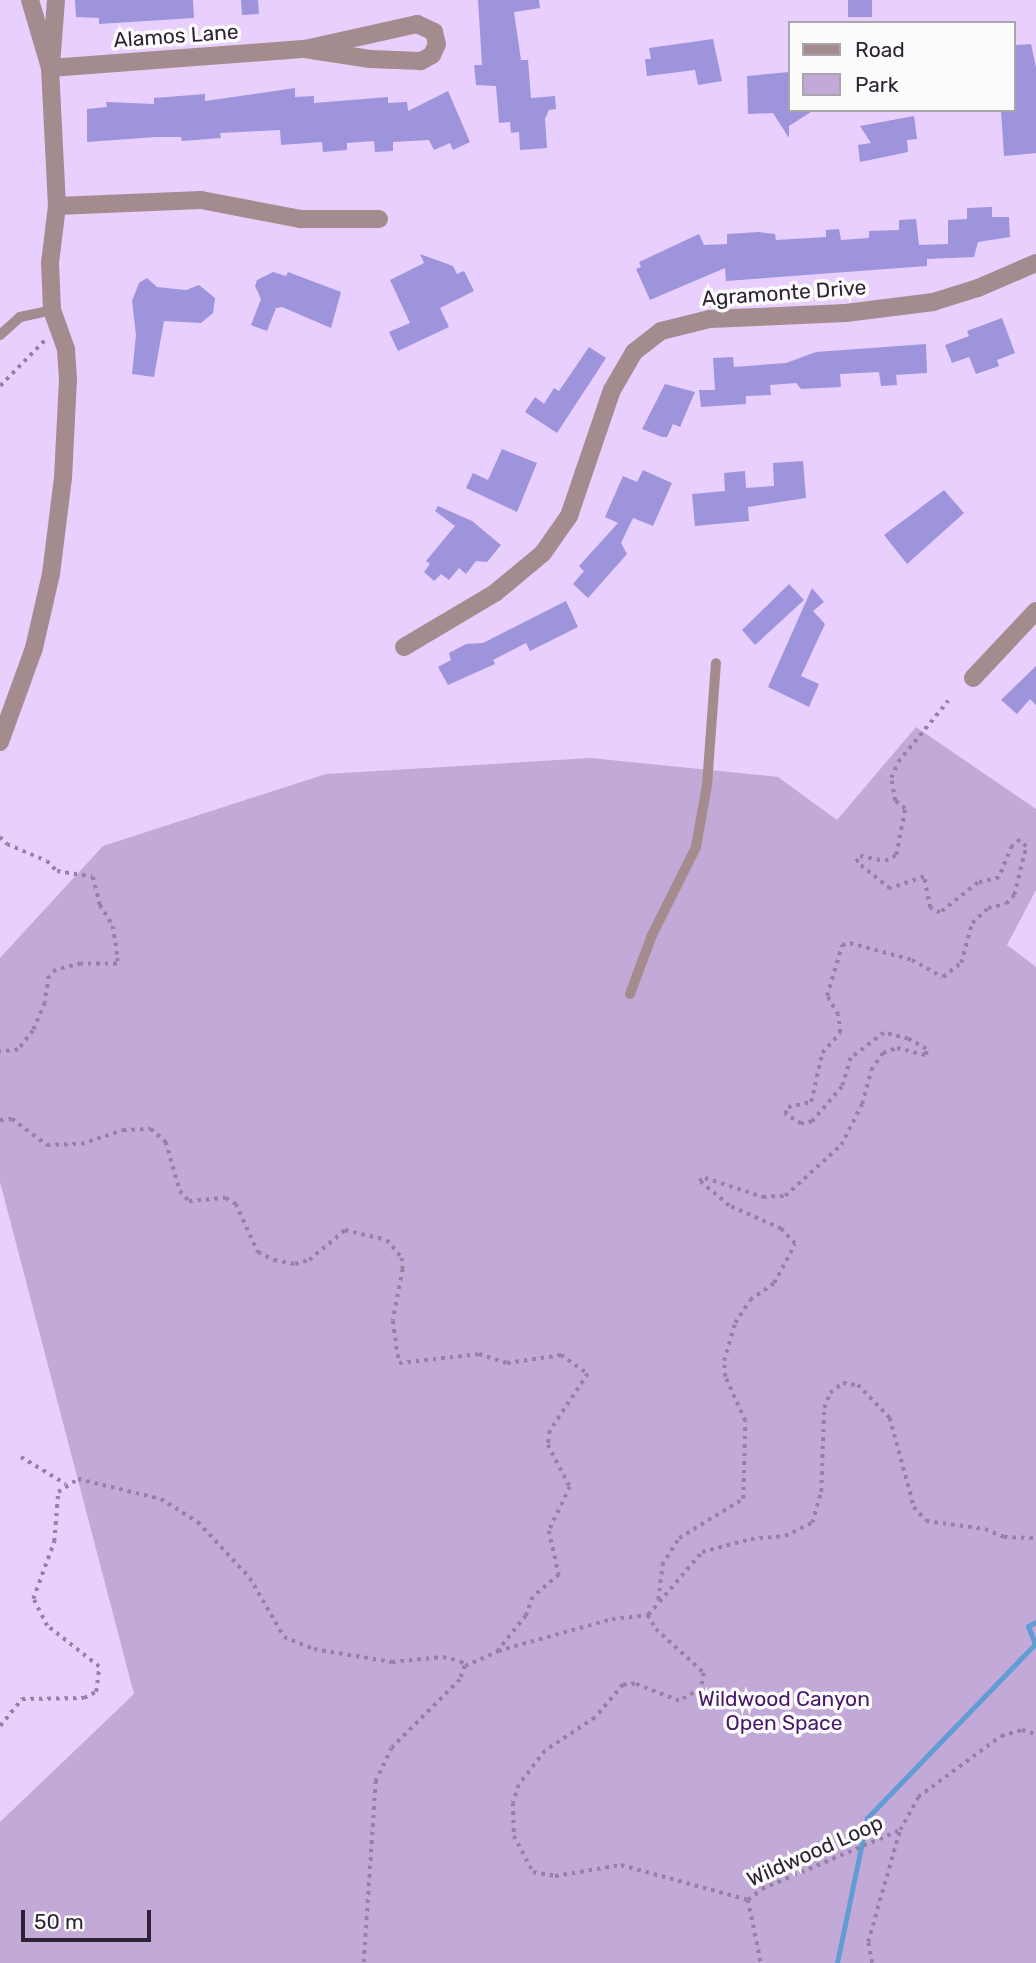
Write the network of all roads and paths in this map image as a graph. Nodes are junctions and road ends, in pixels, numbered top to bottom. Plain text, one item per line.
1 (30, 0) edge
2 (56, 0) edge
3 (305, 49) junction
4 (50, 68) junction
5 (57, 206) junction
6 (379, 219) dead end
7 (1036, 263) edge
8 (52, 310) junction
9 (0, 335) edge
10 (0, 386) edge
11 (1036, 611) edge
12 (404, 647) dead end
13 (716, 663) dead end
14 (972, 678) dead end
15 (948, 701) dead end
16 (0, 742) edge
17 (0, 837) edge
18 (630, 994) dead end
19 (0, 1052) edge
20 (0, 1119) edge
21 (21, 1457) dead end
22 (66, 1484) junction
23 (1036, 1538) edge
24 (659, 1601) junction
25 (648, 1615) junction
26 (498, 1651) junction
27 (466, 1666) junction
28 (0, 1726) edge
29 (1036, 1734) edge
30 (900, 1830) junction
31 (748, 1900) junction
32 (364, 1963) edge
33 (761, 1963) edge
34 (872, 1963) edge

1 - 4 street
2 - 4 street
3 - 3 street, Alamos Lane
3 - 4 street, Alamos Lane
4 - 5 street
5 - 6 street
5 - 8 street
7 - 12 street, Agramonte Drive
8 - 9 lane
8 - 10 path
8 - 16 street
11 - 14 street
13 - 18 lane
15 - 24 path
17 - 19 path
20 - 26 path
21 - 22 path
22 - 27 path
22 - 28 path
23 - 24 path
24 - 25 path
25 - 26 path
25 - 31 path, Wildwood Loop
26 - 27 path
27 - 32 path
29 - 30 path, Wildwood Loop
30 - 31 path, Wildwood Loop
30 - 34 path
31 - 33 path

